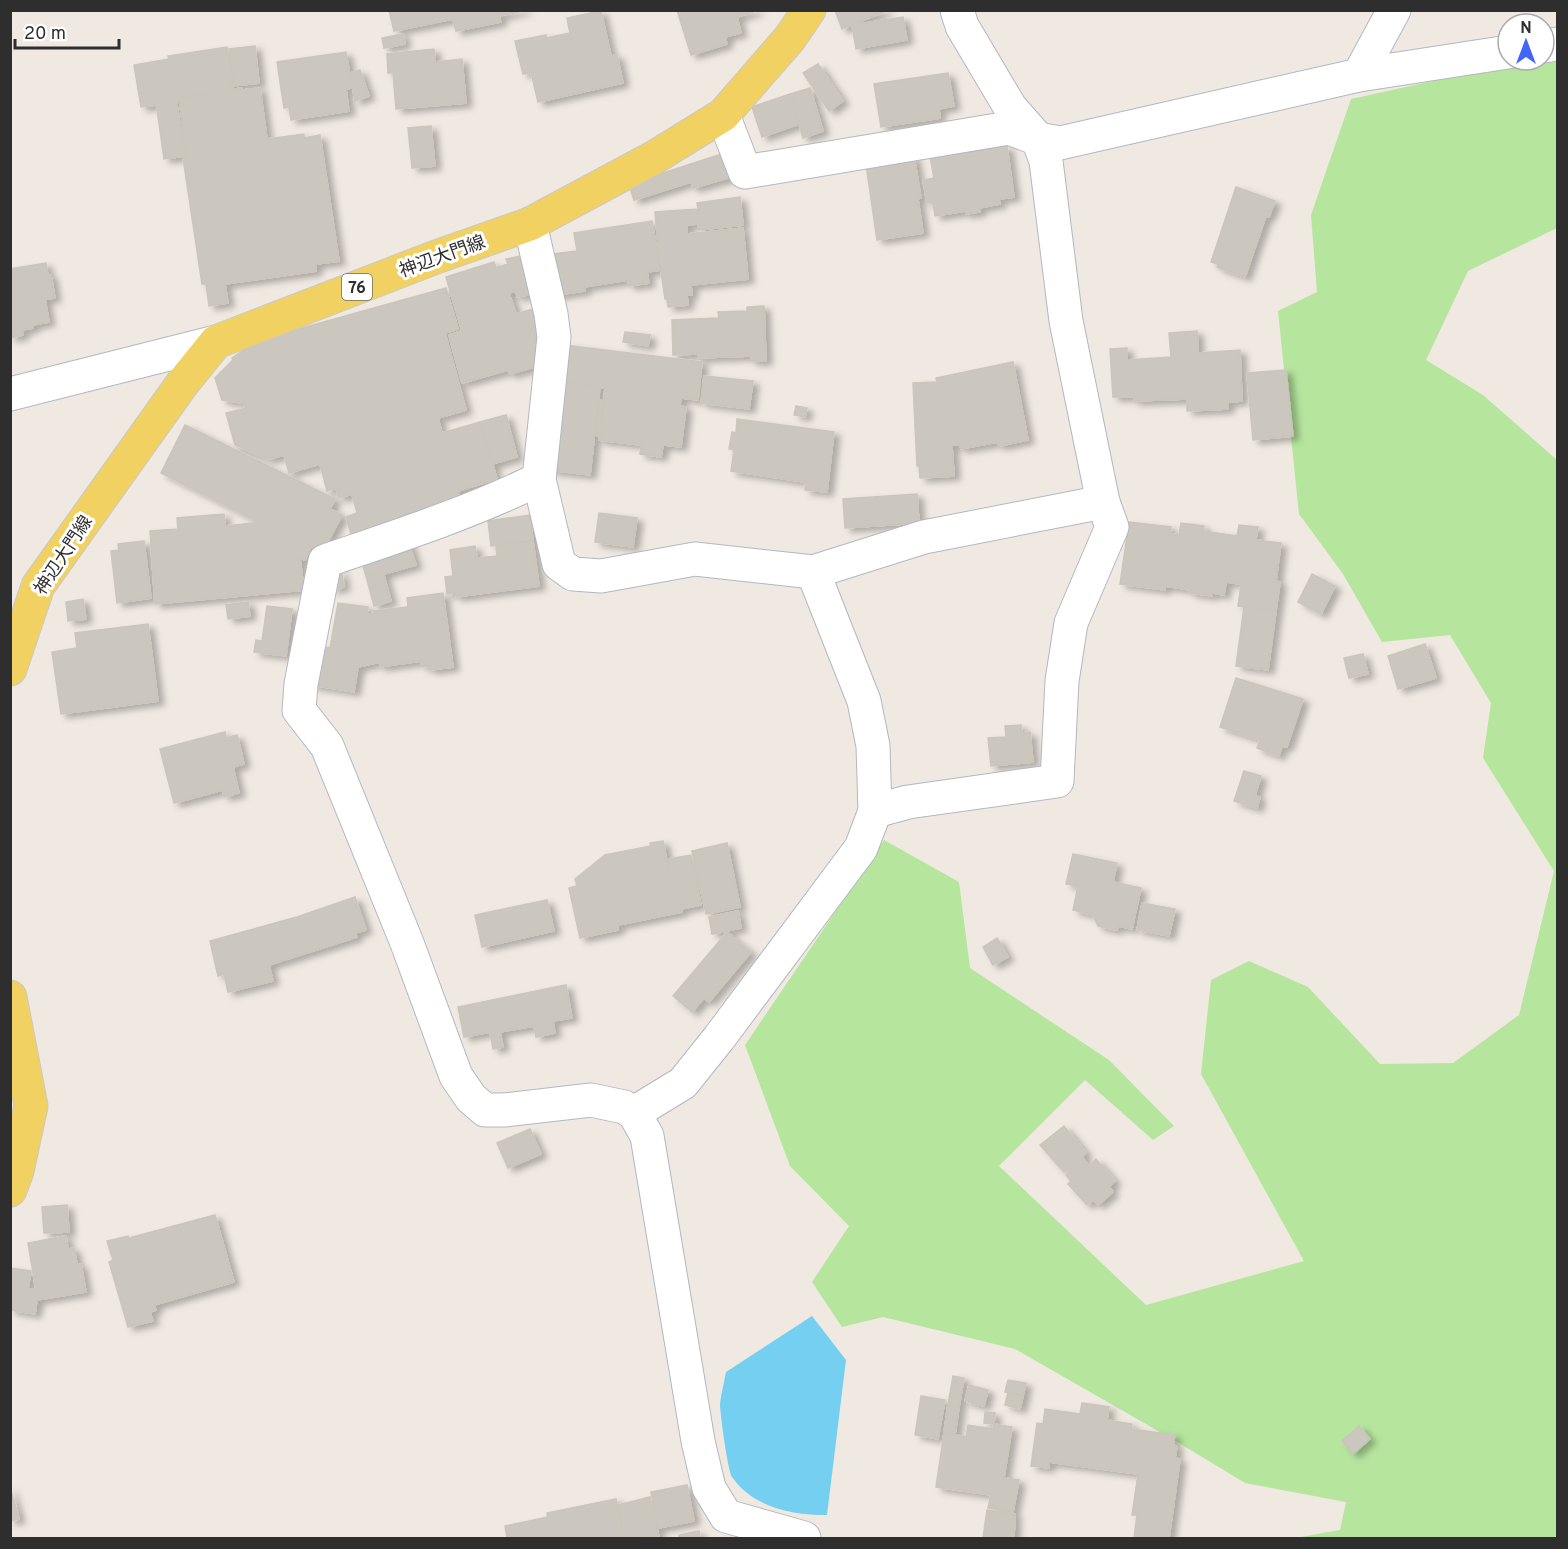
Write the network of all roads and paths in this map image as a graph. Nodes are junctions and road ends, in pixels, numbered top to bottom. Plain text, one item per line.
1 (809, 10) edge
2 (957, 10) edge
3 (1394, 10) edge
4 (1496, 54) edge
5 (1359, 75) junction
6 (723, 115) junction
7 (1038, 140) junction
8 (530, 224) junction
9 (216, 342) junction
10 (10, 394) edge
11 (539, 479) junction
12 (1103, 502) junction
13 (813, 572) junction
14 (10, 669) edge
15 (875, 811) junction
16 (12, 1010) edge
17 (634, 1113) junction
18 (10, 1190) edge
19 (804, 1539) edge

1 - 6 main road, 神辺大門線 / 76
2 - 7 street
3 - 5 street
4 - 5 street
5 - 7 street
6 - 7 street
6 - 8 main road, 神辺大門線 / 76
7 - 12 street
8 - 9 main road, 神辺大門線 / 76
8 - 11 street
9 - 10 street
9 - 14 main road, 神辺大門線 / 76
11 - 13 street
11 - 17 street
12 - 13 street
12 - 15 street
13 - 15 street
15 - 17 street
16 - 18 main road
17 - 19 street

